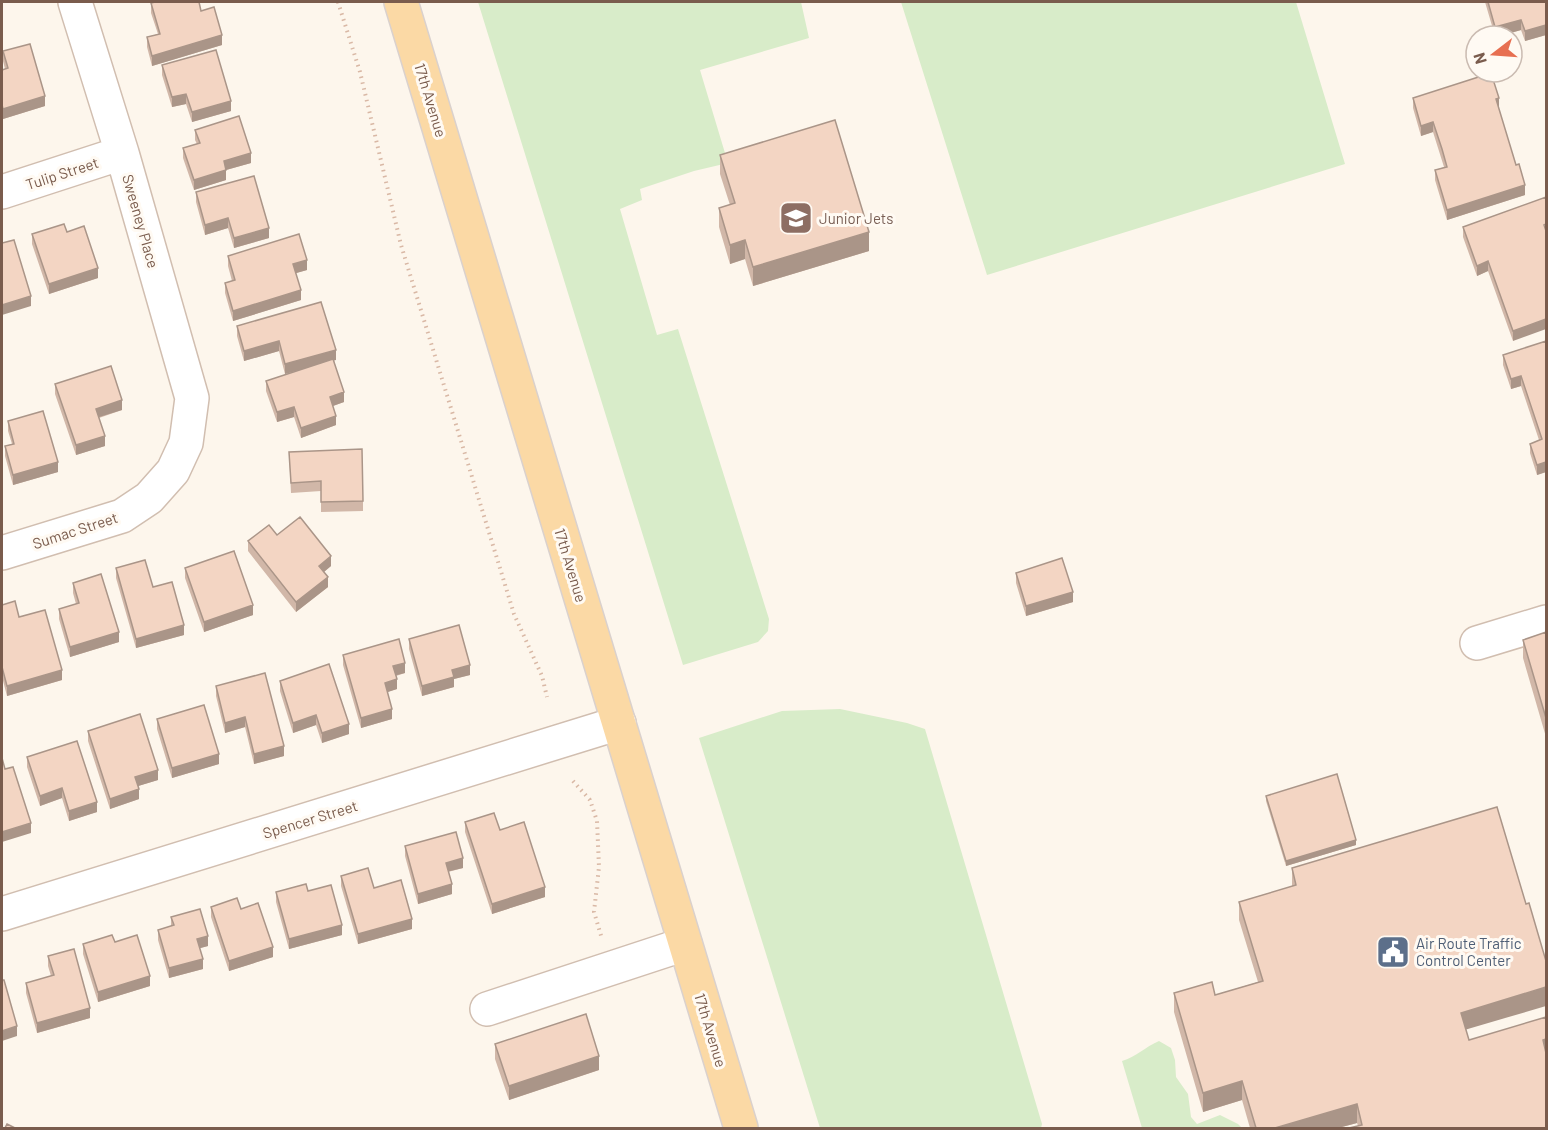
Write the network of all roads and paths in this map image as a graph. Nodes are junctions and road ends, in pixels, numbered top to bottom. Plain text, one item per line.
1 (75, 2) edge
2 (338, 2) edge
3 (401, 2) edge
4 (122, 153) junction
5 (2, 192) edge
6 (186, 443) joint
7 (2, 553) edge
8 (1546, 622) edge
9 (1477, 643) dead end
10 (547, 697) dead end
11 (619, 723) junction
12 (573, 781) dead end
13 (2, 914) edge
14 (685, 944) junction
15 (604, 948) dead end
16 (488, 1009) dead end
17 (741, 1128) edge

1 - 4 street, Sweeney Place
2 - 10 path
3 - 11 main road, 17th Avenue
4 - 5 street, Tulip Street
4 - 6 street, Sweeney Place
6 - 7 street, Sumac Street
8 - 9 street
11 - 13 street, Spencer Street
11 - 14 main road, 17th Avenue
12 - 15 path
14 - 16 street
14 - 17 main road, 17th Avenue

